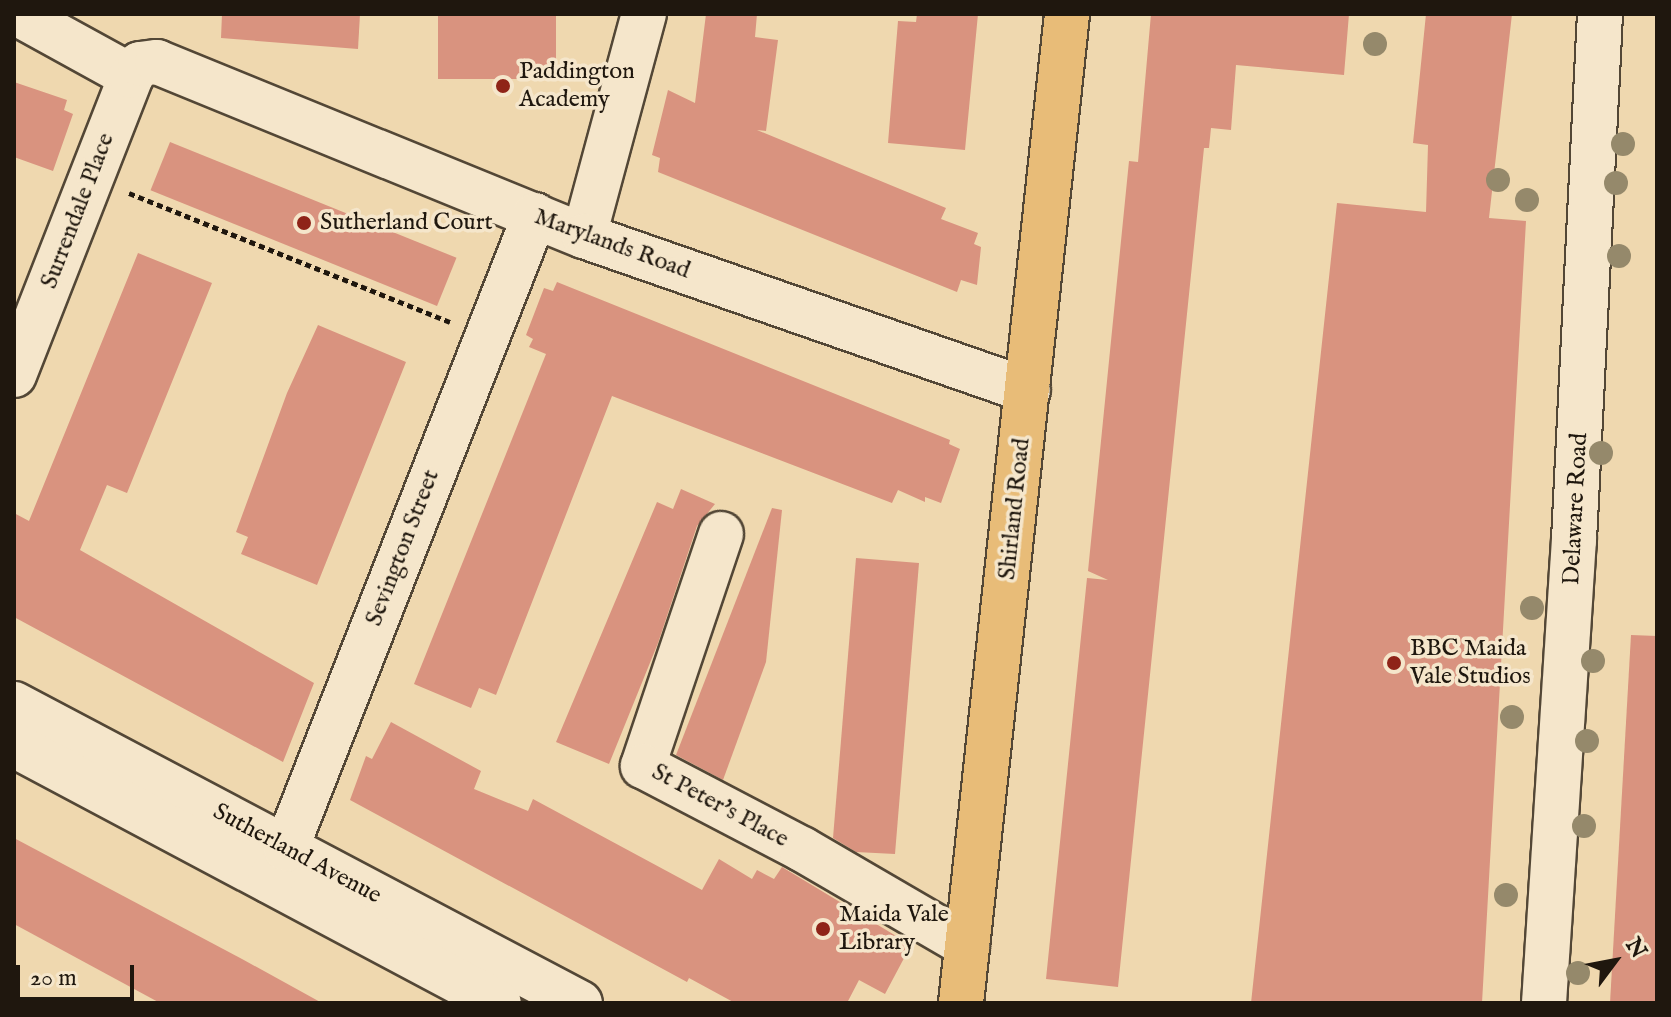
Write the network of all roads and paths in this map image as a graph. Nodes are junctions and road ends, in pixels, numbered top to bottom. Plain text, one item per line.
1 (18, 14) edge
2 (644, 14) edge
3 (1067, 14) edge
4 (1600, 14) edge
5 (144, 69) junction
6 (91, 178) junction
7 (535, 215) junction
8 (584, 236) junction
9 (485, 336) junction
10 (14, 375) edge
11 (1028, 391) junction
12 (721, 534) dead end
13 (14, 704) edge
14 (14, 745) edge
15 (278, 865) junction
16 (967, 945) junction
17 (499, 1003) edge
18 (580, 1003) edge
19 (961, 1003) edge
20 (1544, 1003) edge

1 - 5 street, Marylands Road
2 - 8 street
3 - 11 main road, Shirland Road
4 - 20 street, Delaware Road
5 - 6 street, Surrendale Place
5 - 7 street, Marylands Road
6 - 9 path
6 - 10 street, Surrendale Place
7 - 8 street, Marylands Road
7 - 9 street, Sevington Street
8 - 11 street, Marylands Road
9 - 15 street, Sevington Street
11 - 16 main road, Shirland Road
12 - 16 street, St Peter's Place
13 - 15 street, Sutherland Avenue
14 - 15 street, Sutherland Avenue
15 - 17 street, Sutherland Avenue
15 - 18 street, Sutherland Avenue
16 - 19 main road, Shirland Road

